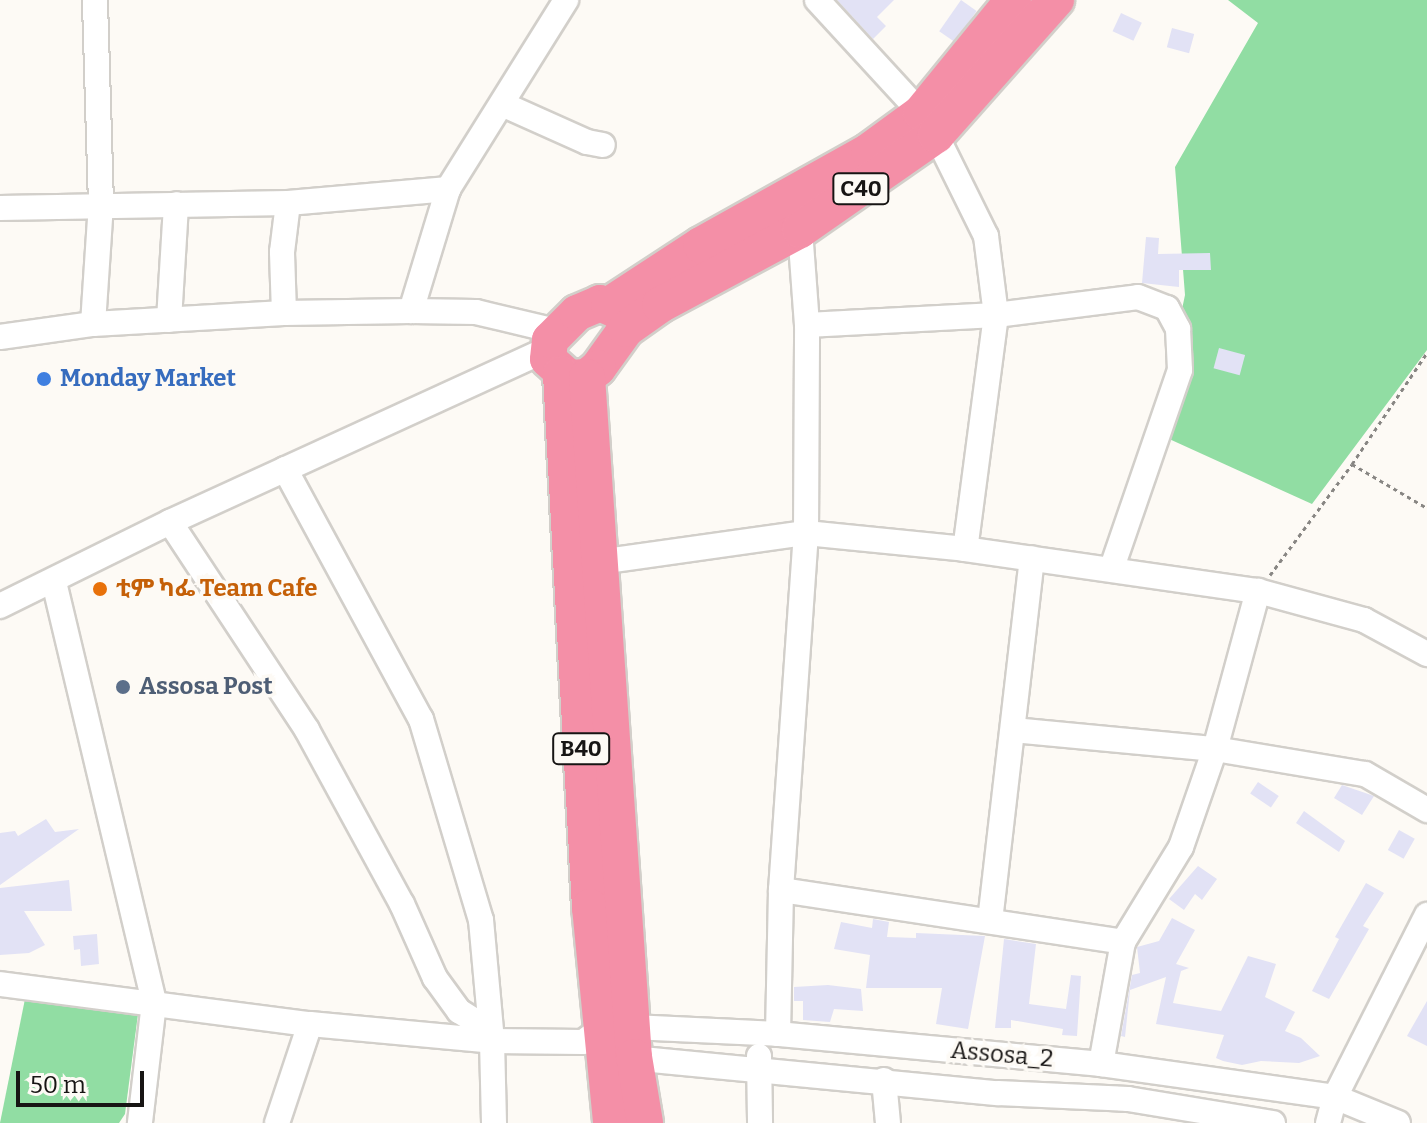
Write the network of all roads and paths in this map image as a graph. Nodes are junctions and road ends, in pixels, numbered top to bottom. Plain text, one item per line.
1 (95, 0) edge
2 (566, 0) edge
3 (817, 0) edge
4 (1013, 0) edge
5 (1056, 0) edge
6 (999, 45) junction
7 (502, 104) junction
8 (928, 124) junction
9 (603, 145) dead end
10 (448, 189) junction
11 (288, 203) junction
12 (101, 204) junction
13 (176, 204) junction
14 (0, 208) edge
15 (800, 230) junction
16 (411, 311) junction
17 (284, 313) junction
18 (996, 315) junction
19 (617, 317) junction
20 (169, 320) junction
21 (93, 324) junction
22 (807, 325) junction
23 (0, 337) edge
24 (1427, 353) edge
25 (563, 358) junction
26 (1352, 464) junction
27 (285, 469) junction
28 (1427, 508) edge
29 (170, 522) junction
30 (806, 533) junction
31 (965, 549) junction
32 (1032, 558) junction
33 (584, 564) junction
34 (1112, 567) junction
35 (54, 582) junction
36 (1258, 591) junction
37 (0, 606) edge
38 (1427, 654) edge
39 (1013, 730) junction
40 (1215, 749) junction
41 (1427, 810) edge
42 (781, 890) junction
43 (1427, 915) edge
44 (990, 921) junction
45 (1123, 942) junction
46 (0, 984) edge
47 (154, 1003) junction
48 (310, 1024) junction
49 (491, 1032) junction
50 (768, 1034) junction
51 (610, 1043) junction
52 (1101, 1064) junction
53 (759, 1069) junction
54 (884, 1080) junction
55 (1335, 1097) junction
56 (140, 1123) edge
57 (277, 1123) edge
58 (494, 1123) edge
59 (611, 1123) edge
60 (645, 1123) edge
61 (760, 1123) edge
62 (888, 1123) edge
63 (1273, 1123) edge
64 (1328, 1123) edge
65 (1398, 1123) edge

1 - 12 street
2 - 7 street
3 - 8 street
4 - 6 highway, C40
5 - 6 highway, C40
6 - 8 highway, C40
7 - 9 street
7 - 10 street
8 - 15 highway, C40
8 - 18 street
8 - 19 highway, C40
10 - 11 street
10 - 16 street
11 - 13 street
11 - 17 street
12 - 13 street
12 - 14 street
12 - 21 street
13 - 20 street
15 - 19 highway, C40
15 - 22 street
16 - 17 street
16 - 25 street
17 - 20 street
18 - 22 street
18 - 31 street
18 - 34 street
19 - 25 highway
19 - 25 highway
20 - 21 street
21 - 23 street
22 - 30 street
24 - 26 path
25 - 27 street
25 - 33 highway, B40
26 - 28 path
26 - 36 path
27 - 29 street
27 - 49 street
29 - 35 street
29 - 49 street
30 - 31 street
30 - 33 street
30 - 42 street
31 - 32 street
32 - 34 street
32 - 39 street
33 - 51 highway, B40
34 - 36 street
35 - 37 street
35 - 47 street
36 - 38 street
36 - 40 street
39 - 40 street
39 - 44 street
40 - 41 street
40 - 45 street
42 - 44 street
42 - 50 street
43 - 55 street
44 - 45 street
45 - 52 street
46 - 47 street
47 - 48 street
47 - 56 street
48 - 49 street
48 - 57 street
49 - 51 street
49 - 58 street
50 - 51 street, Assosa_2
50 - 52 street, Assosa_2
50 - 53 street
51 - 53 street, Assosa_2
51 - 59 highway, B40
51 - 60 highway, B40
52 - 55 street, Assosa_2
53 - 54 street, Assosa_2
53 - 61 street
54 - 62 street
54 - 63 street, Assosa_2
55 - 64 street
55 - 65 street, Assosa_2

